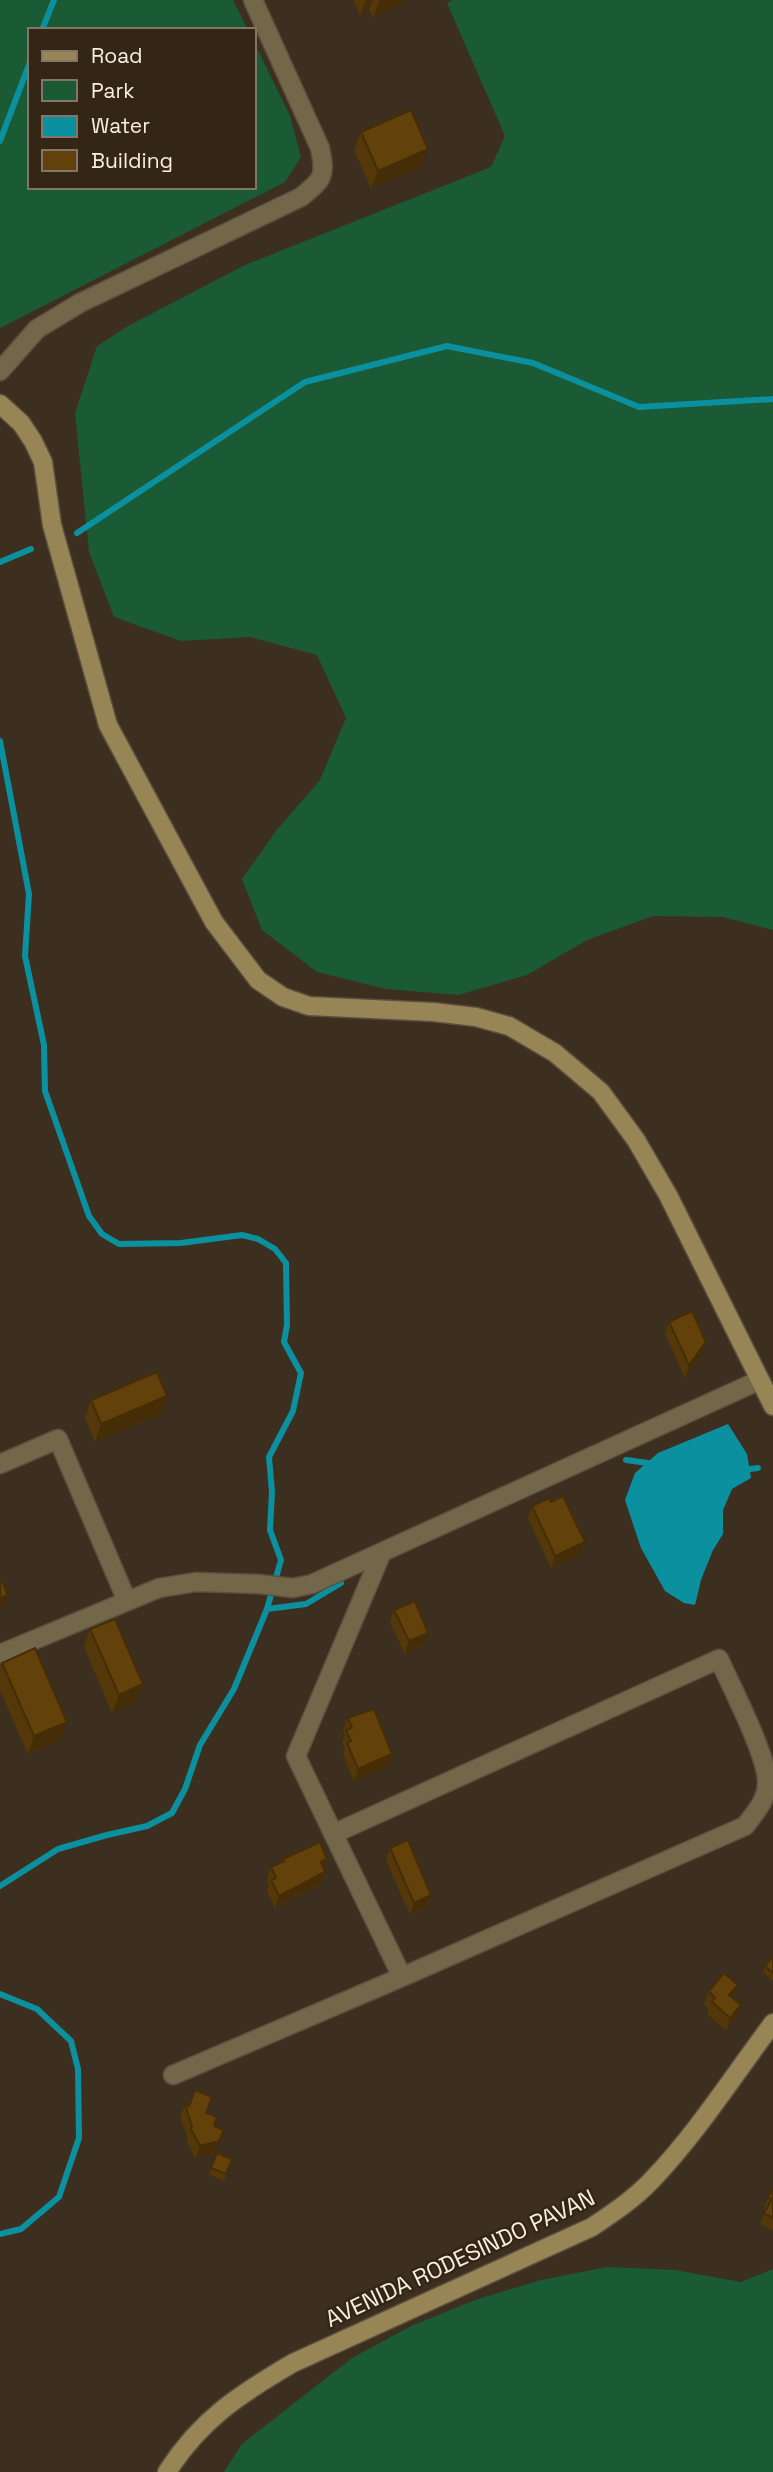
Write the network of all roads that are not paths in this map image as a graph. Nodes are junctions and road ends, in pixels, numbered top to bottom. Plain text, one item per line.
1 (253, 0) edge
2 (0, 371) edge
3 (0, 404) edge
4 (758, 1375) junction
5 (773, 1405) edge
6 (0, 1464) edge
7 (382, 1552) junction
8 (127, 1601) junction
9 (0, 1654) edge
10 (333, 1834) junction
11 (402, 1978) junction
12 (773, 2022) edge
13 (173, 2075) dead end
14 (167, 2472) edge

1 - 2 street
3 - 4 main road
4 - 5 main road
4 - 7 street
6 - 8 street
7 - 8 street
7 - 10 street
8 - 9 street
10 - 11 street
10 - 11 street
11 - 13 street
12 - 14 main road, AVENIDA RODESINDO PAVAN

